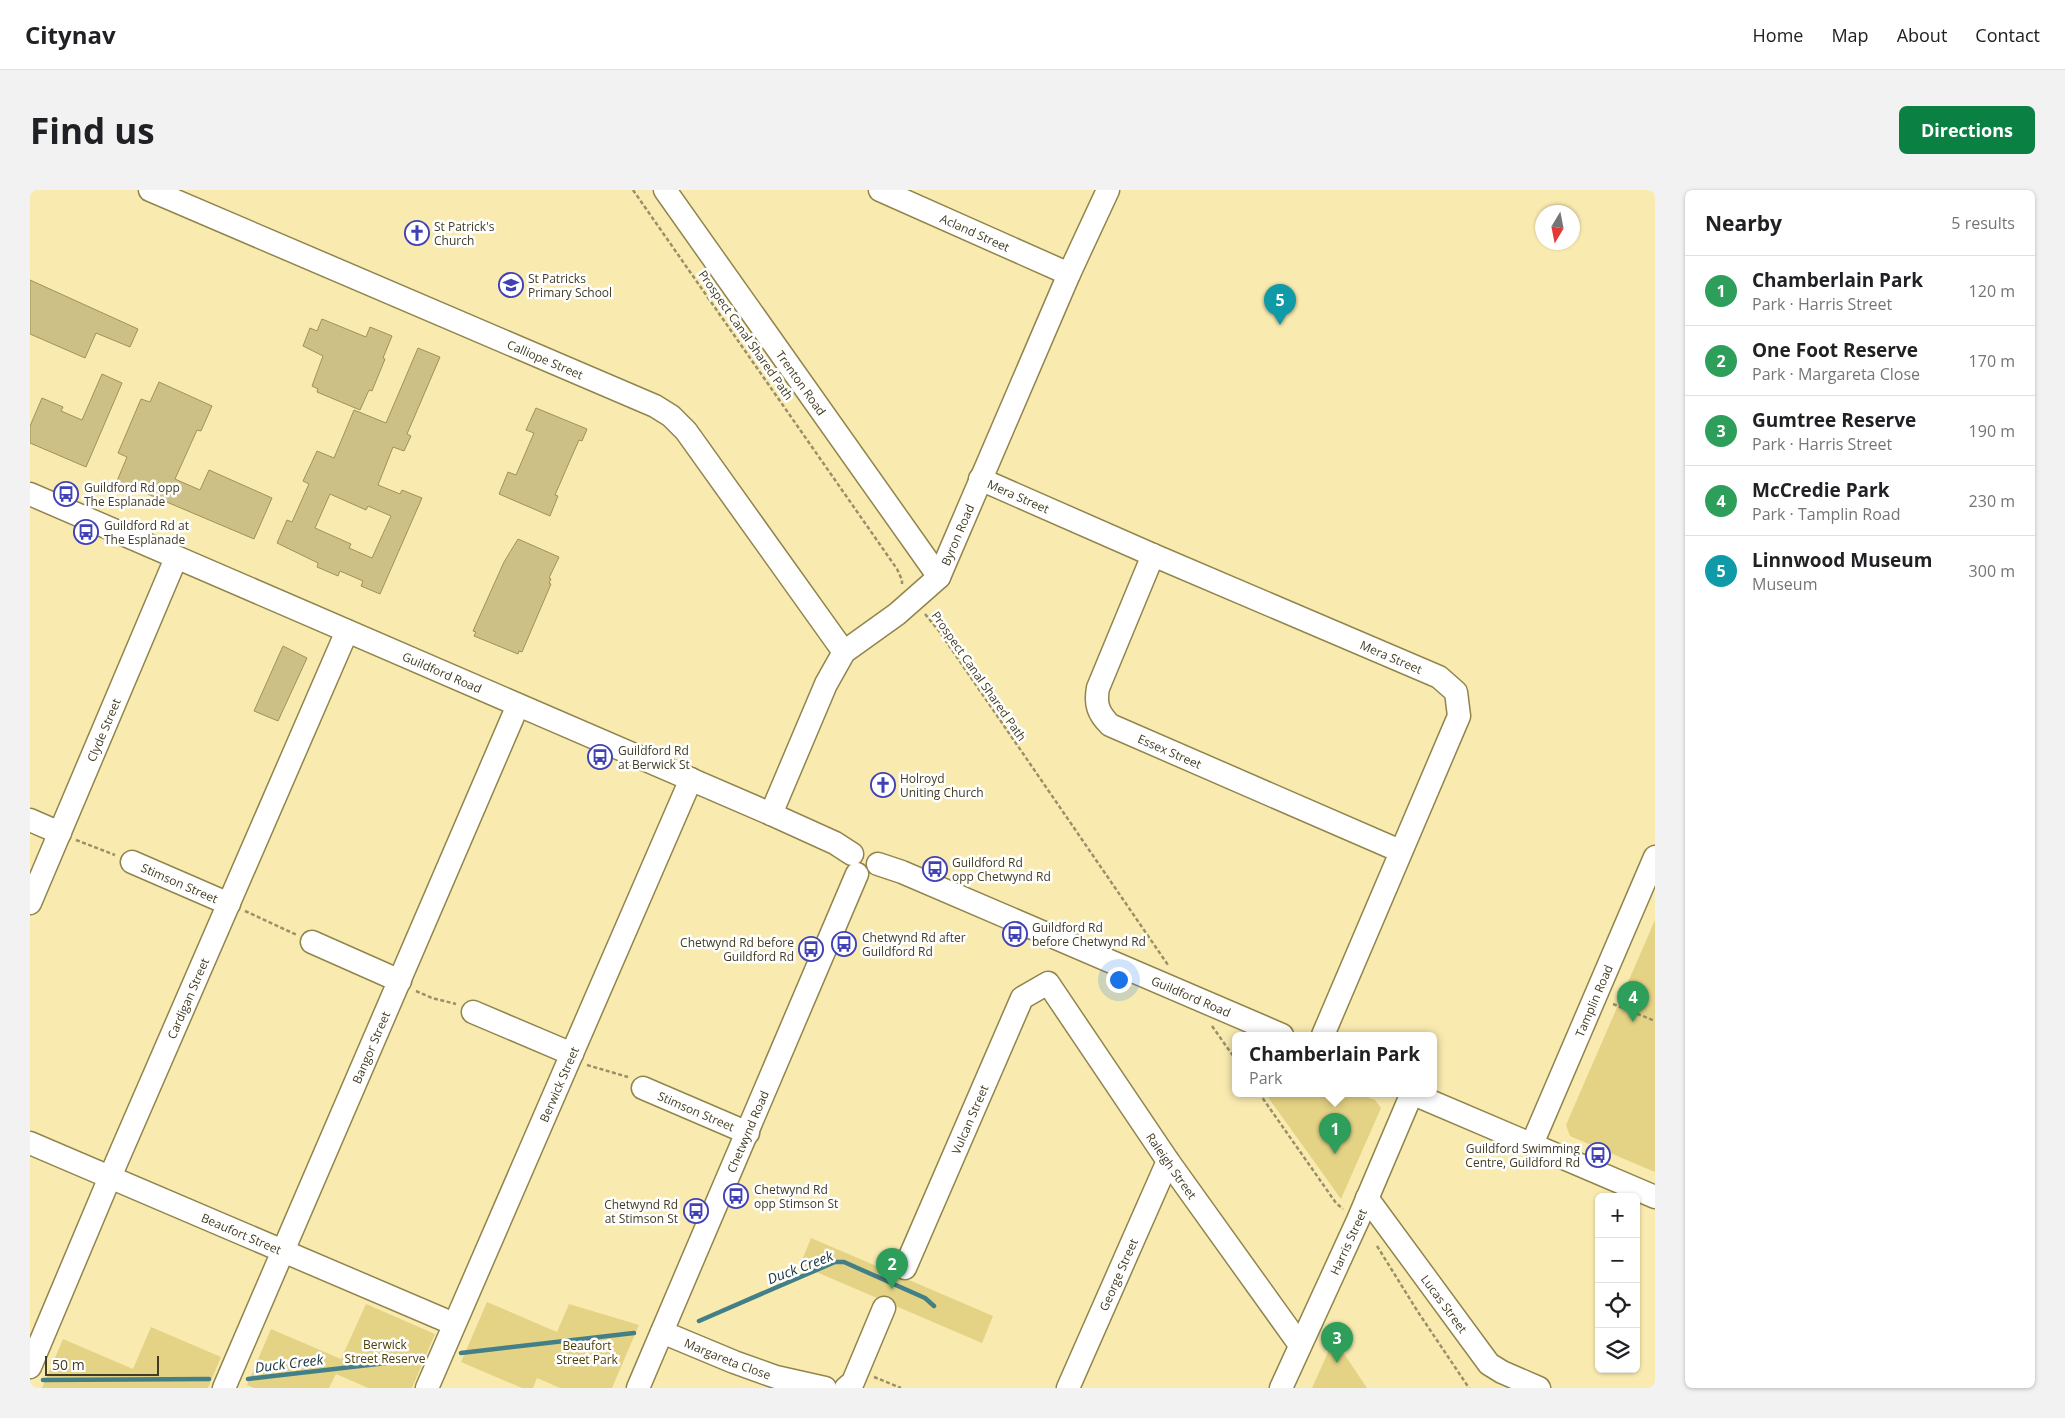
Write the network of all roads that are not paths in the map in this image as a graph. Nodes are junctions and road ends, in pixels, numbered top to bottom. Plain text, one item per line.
1 (150, 190) edge
2 (665, 190) edge
3 (880, 190) edge
4 (1108, 190) edge
5 (1069, 274) junction
6 (980, 479) junction
7 (30, 494) edge
8 (1153, 555) junction
9 (176, 558) junction
10 (938, 576) junction
11 (347, 631) junction
12 (844, 652) junction
13 (518, 705) junction
14 (691, 779) junction
15 (771, 814) junction
16 (30, 820) edge
17 (60, 833) junction
18 (1400, 851) junction
19 (1655, 857) edge
20 (132, 862) road end
21 (855, 864) junction
22 (30, 903) edge
23 (229, 904) junction
24 (312, 942) road end
25 (400, 981) junction
26 (1048, 983) joint
27 (473, 1012) road end
28 (1275, 1032) edge
29 (1324, 1032) edge
30 (578, 1059) junction
31 (643, 1088) road end
32 (1409, 1097) edge
33 (1420, 1097) edge
34 (748, 1133) junction
35 (30, 1142) edge
36 (1532, 1144) junction
37 (1168, 1161) junction
38 (110, 1177) junction
39 (1655, 1197) edge
40 (1367, 1198) junction
41 (284, 1250) junction
42 (904, 1268) dead end
43 (884, 1308) dead end
44 (454, 1324) junction
45 (662, 1332) junction
46 (1300, 1345) junction
47 (30, 1366) edge
48 (852, 1379) edge
49 (224, 1388) edge
50 (427, 1388) edge
51 (638, 1388) edge
52 (825, 1388) edge
53 (1068, 1388) edge
54 (1281, 1388) edge
55 (1539, 1388) edge

1 - 12 street, Calliope Street
2 - 10 street, Trenton Road
3 - 5 street, Acland Street
4 - 5 street, Byron Road
5 - 6 street, Byron Road
6 - 8 street, Mera Street
6 - 10 street, Byron Road
7 - 9 street, Guildford Road
8 - 18 street, Essex Street
8 - 18 street, Mera Street
9 - 11 street, Guildford Road
9 - 17 street, Clyde Street
10 - 12 street, Byron Road
11 - 13 street, Guildford Road
11 - 23 street, Cardigan Street
12 - 15 street, Byron Road
13 - 14 street, Guildford Road
13 - 25 street, Bangor Street
14 - 15 street, Guildford Road
14 - 30 street, Berwick Street
15 - 21 street, Guildford Road
16 - 17 street
17 - 22 street, Clyde Street
18 - 29 street, Mera Street
19 - 36 street, Tamplin Road
20 - 23 street, Stimson Street
21 - 28 street, Guildford Road
21 - 34 street, Chetwynd Road
23 - 38 street, Cardigan Street
24 - 25 street
25 - 41 street, Bangor Street
26 - 37 street, Raleigh Street
26 - 42 street, Vulcan Street
27 - 30 street
30 - 44 street, Berwick Street
31 - 34 street, Stimson Street
32 - 40 street, Harris Street
33 - 36 street
34 - 45 street, Chetwynd Road
35 - 38 street, Beaufort Street
36 - 39 street
37 - 46 street, Raleigh Street
37 - 53 street, George Street
38 - 41 street, Beaufort Street
38 - 47 street, Cardigan Street
40 - 46 street, Harris Street
40 - 55 street, Lucas Street
41 - 44 street, Beaufort Street
41 - 49 street, Bangor Street
43 - 48 street
44 - 50 street, Berwick Street
45 - 51 street, Chetwynd Road
45 - 52 street, Margareta Close
46 - 54 street, Harris Street

